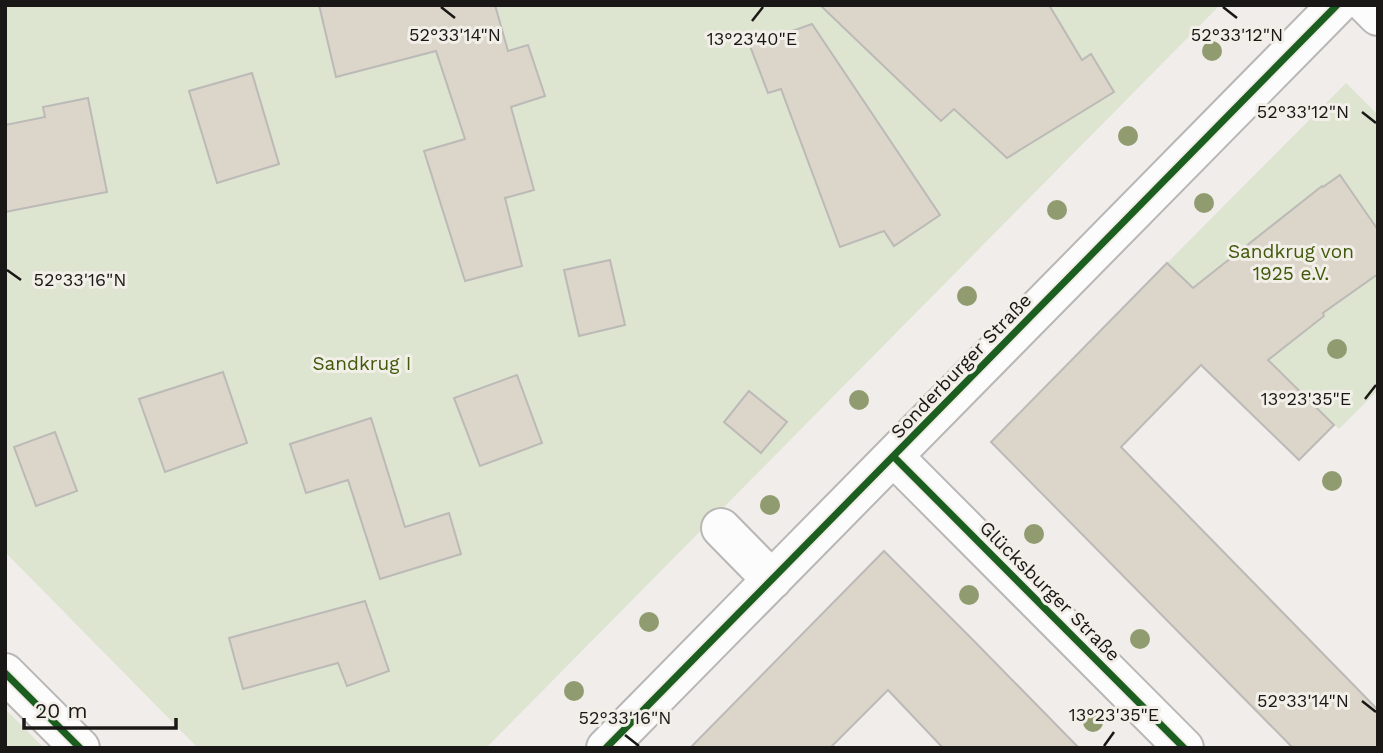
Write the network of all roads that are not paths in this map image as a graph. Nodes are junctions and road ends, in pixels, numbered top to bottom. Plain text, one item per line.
1 (1337, 5) edge
2 (1367, 5) edge
3 (1378, 16) edge
4 (894, 457) junction
5 (721, 528) dead end
6 (772, 580) junction
7 (5, 673) edge
8 (80, 748) edge
9 (606, 748) edge
10 (1184, 748) edge

1 - 4 street, Sonderburger Straße
2 - 3 street
4 - 6 street, Sonderburger Straße
4 - 10 street, Glücksburger Straße
5 - 6 street
6 - 9 street, Sonderburger Straße
7 - 8 street

